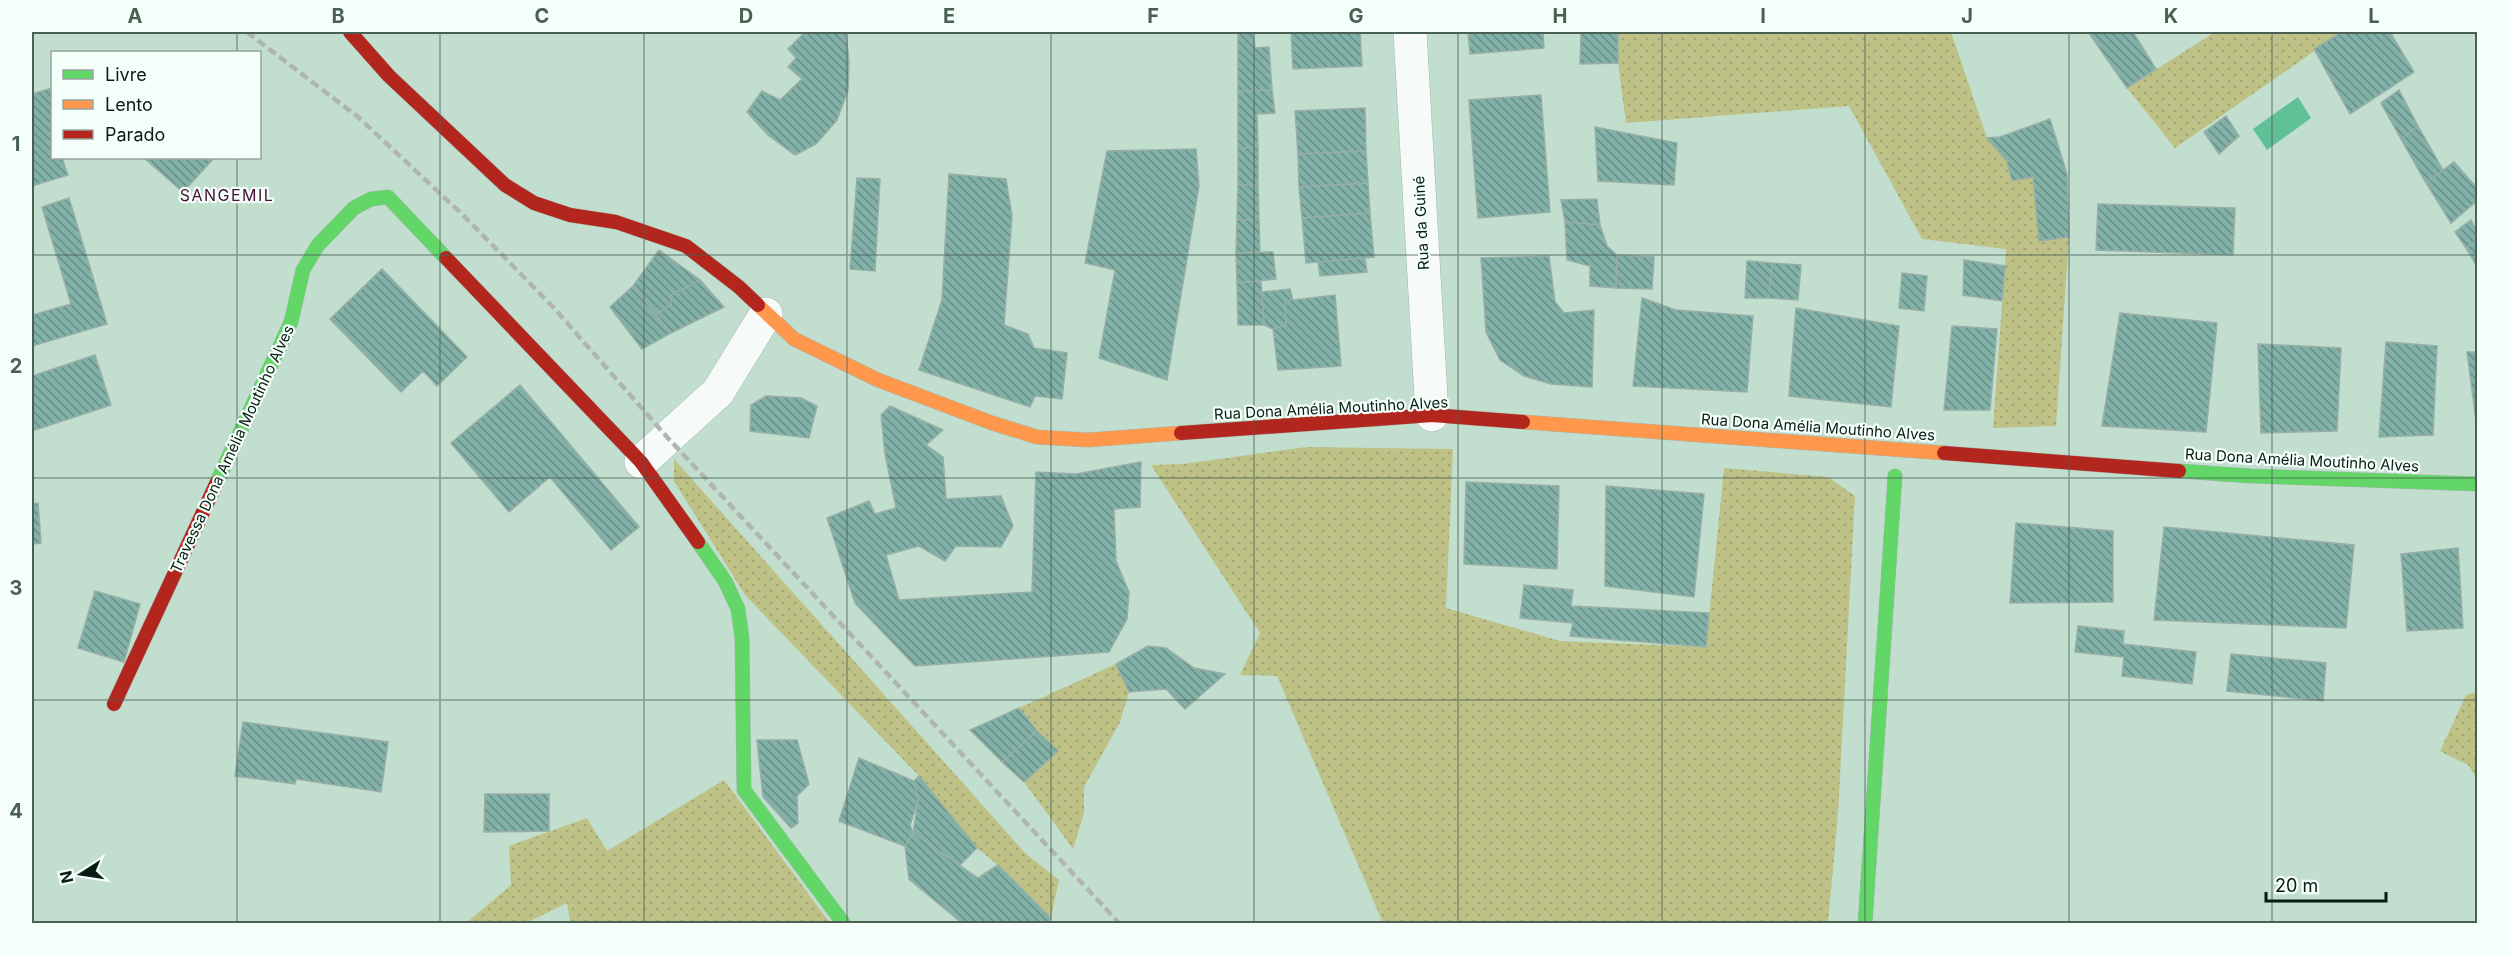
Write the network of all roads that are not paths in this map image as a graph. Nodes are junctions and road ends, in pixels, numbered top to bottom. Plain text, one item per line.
1 (350, 32) edge
2 (1410, 32) edge
3 (766, 314) junction
4 (1432, 415) junction
5 (641, 462) junction
6 (1896, 463) junction
7 (2478, 484) edge
8 (114, 704) dead end
9 (844, 924) edge
10 (1865, 924) edge

1 - 3 street, Rua Dona Amélia Moutinho Alves
2 - 4 street, Rua da Guiné
3 - 4 street, Rua Dona Amélia Moutinho Alves
3 - 5 street
4 - 6 street, Rua Dona Amélia Moutinho Alves
5 - 8 street, Travessa Dona Amélia Moutinho Alves
5 - 9 street, Travessa Dona Amélia Moutinho Alves
6 - 7 street, Rua Dona Amélia Moutinho Alves
6 - 10 street

